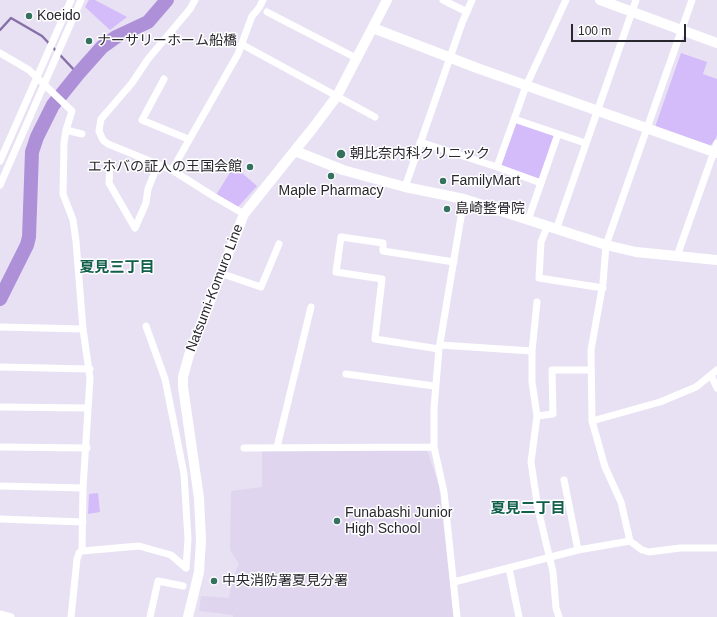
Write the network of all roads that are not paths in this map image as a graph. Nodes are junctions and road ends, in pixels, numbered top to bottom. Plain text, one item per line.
1 (71, 0) edge
2 (81, 0) edge
3 (195, 0) edge
4 (263, 0) edge
5 (387, 0) edge
6 (443, 0) edge
7 (472, 0) edge
8 (566, 0) edge
9 (600, 0) edge
10 (636, 0) edge
11 (692, 0) edge
12 (696, 0) edge
13 (264, 11) junction
14 (467, 12) junction
15 (631, 12) junction
16 (373, 28) junction
17 (684, 31) junction
18 (717, 42) edge
19 (243, 45) junction
20 (0, 53) edge
21 (450, 58) junction
22 (358, 59) junction
23 (37, 77) junction
24 (164, 79) dead end
25 (44, 84) junction
26 (526, 86) junction
27 (337, 96) junction
28 (596, 111) junction
29 (375, 117) dead end
30 (514, 119) junction
31 (648, 129) junction
32 (66, 130) junction
33 (82, 134) dead end
34 (558, 134) junction
35 (188, 140) junction
36 (420, 142) junction
37 (585, 143) junction
38 (716, 149) edge
39 (295, 151) junction
40 (0, 161) edge
41 (158, 164) junction
42 (110, 165) dead end
43 (497, 168) junction
44 (172, 170) junction
45 (541, 183) junction
46 (0, 184) edge
47 (405, 187) junction
48 (464, 199) junction
49 (244, 214) junction
50 (528, 220) junction
51 (551, 228) junction
52 (279, 244) dead end
53 (606, 245) junction
54 (677, 256) junction
55 (717, 260) edge
56 (454, 262) junction
57 (220, 273) junction
58 (603, 288) junction
59 (537, 302) dead end
60 (311, 307) dead end
61 (0, 326) edge
62 (146, 326) dead end
63 (83, 329) junction
64 (440, 347) junction
65 (532, 351) junction
66 (0, 367) edge
67 (90, 369) junction
68 (591, 370) junction
69 (714, 372) edge
70 (346, 374) dead end
71 (434, 386) junction
72 (717, 388) edge
73 (0, 407) edge
74 (88, 408) junction
75 (537, 416) junction
76 (592, 422) junction
77 (0, 447) edge
78 (277, 447) junction
79 (434, 447) junction
80 (87, 448) junction
81 (244, 448) dead end
82 (564, 480) dead end
83 (0, 486) edge
84 (83, 488) junction
85 (0, 519) edge
86 (83, 522) junction
87 (630, 541) junction
88 (717, 548) edge
89 (578, 550) junction
90 (82, 551) junction
91 (550, 557) junction
92 (509, 568) junction
93 (454, 582) junction
94 (183, 586) dead end
95 (0, 614) edge
96 (11, 617) edge
97 (71, 617) edge
98 (150, 617) edge
99 (188, 617) edge
100 (457, 617) edge
101 (519, 617) edge
102 (558, 617) edge

1 - 23 street
2 - 25 street
3 - 41 street
4 - 13 street
5 - 16 street, Natsumi-Komuro Line
6 - 14 street
7 - 14 street
8 - 26 street
9 - 15 street
10 - 15 street
11 - 17 street
12 - 17 street
13 - 19 street
13 - 22 street
14 - 21 street
15 - 17 street
15 - 28 street
16 - 21 street
16 - 22 street, Natsumi-Komuro Line
17 - 18 street
17 - 31 street
19 - 27 street
19 - 35 street
20 - 23 street
21 - 26 street
21 - 36 street
22 - 27 street, Natsumi-Komuro Line
23 - 25 street
23 - 40 street
24 - 35 street
25 - 32 street
25 - 46 street
26 - 28 street
26 - 30 street
27 - 29 street
27 - 39 street, Natsumi-Komuro Line
28 - 31 street
28 - 37 street
30 - 34 street
30 - 43 street
31 - 38 street
31 - 53 street
32 - 33 street
32 - 63 street
34 - 37 street
34 - 45 street
35 - 44 street
36 - 43 street
36 - 47 street
37 - 51 street
38 - 54 street
39 - 47 street
39 - 49 street, Natsumi-Komuro Line
41 - 42 street
41 - 44 street
43 - 45 street
44 - 49 street
45 - 50 street
47 - 48 street
48 - 50 street
48 - 56 street
49 - 57 street, Natsumi-Komuro Line
50 - 51 street
51 - 53 street
51 - 58 street
52 - 57 street
53 - 54 street
53 - 58 street
54 - 55 street
56 - 64 street
56 - 64 street
57 - 99 street, Natsumi-Komuro Line
58 - 68 street
59 - 65 street
60 - 78 street
61 - 63 street
62 - 90 street
63 - 67 street
64 - 65 street
64 - 71 street
65 - 75 street
66 - 67 street
67 - 74 street
68 - 75 street
68 - 76 street
69 - 72 street
69 - 76 street
70 - 71 street
71 - 79 street
73 - 74 street
74 - 80 street
75 - 91 street
76 - 87 street
77 - 80 street
78 - 79 street
78 - 81 street
79 - 93 street
80 - 84 street
82 - 89 street
83 - 84 street
84 - 86 street
85 - 86 street
86 - 90 street
87 - 88 street
87 - 89 street
89 - 91 street
90 - 97 street
91 - 92 street
91 - 102 street
92 - 93 street
92 - 101 street
93 - 100 street
94 - 98 street
95 - 96 street

